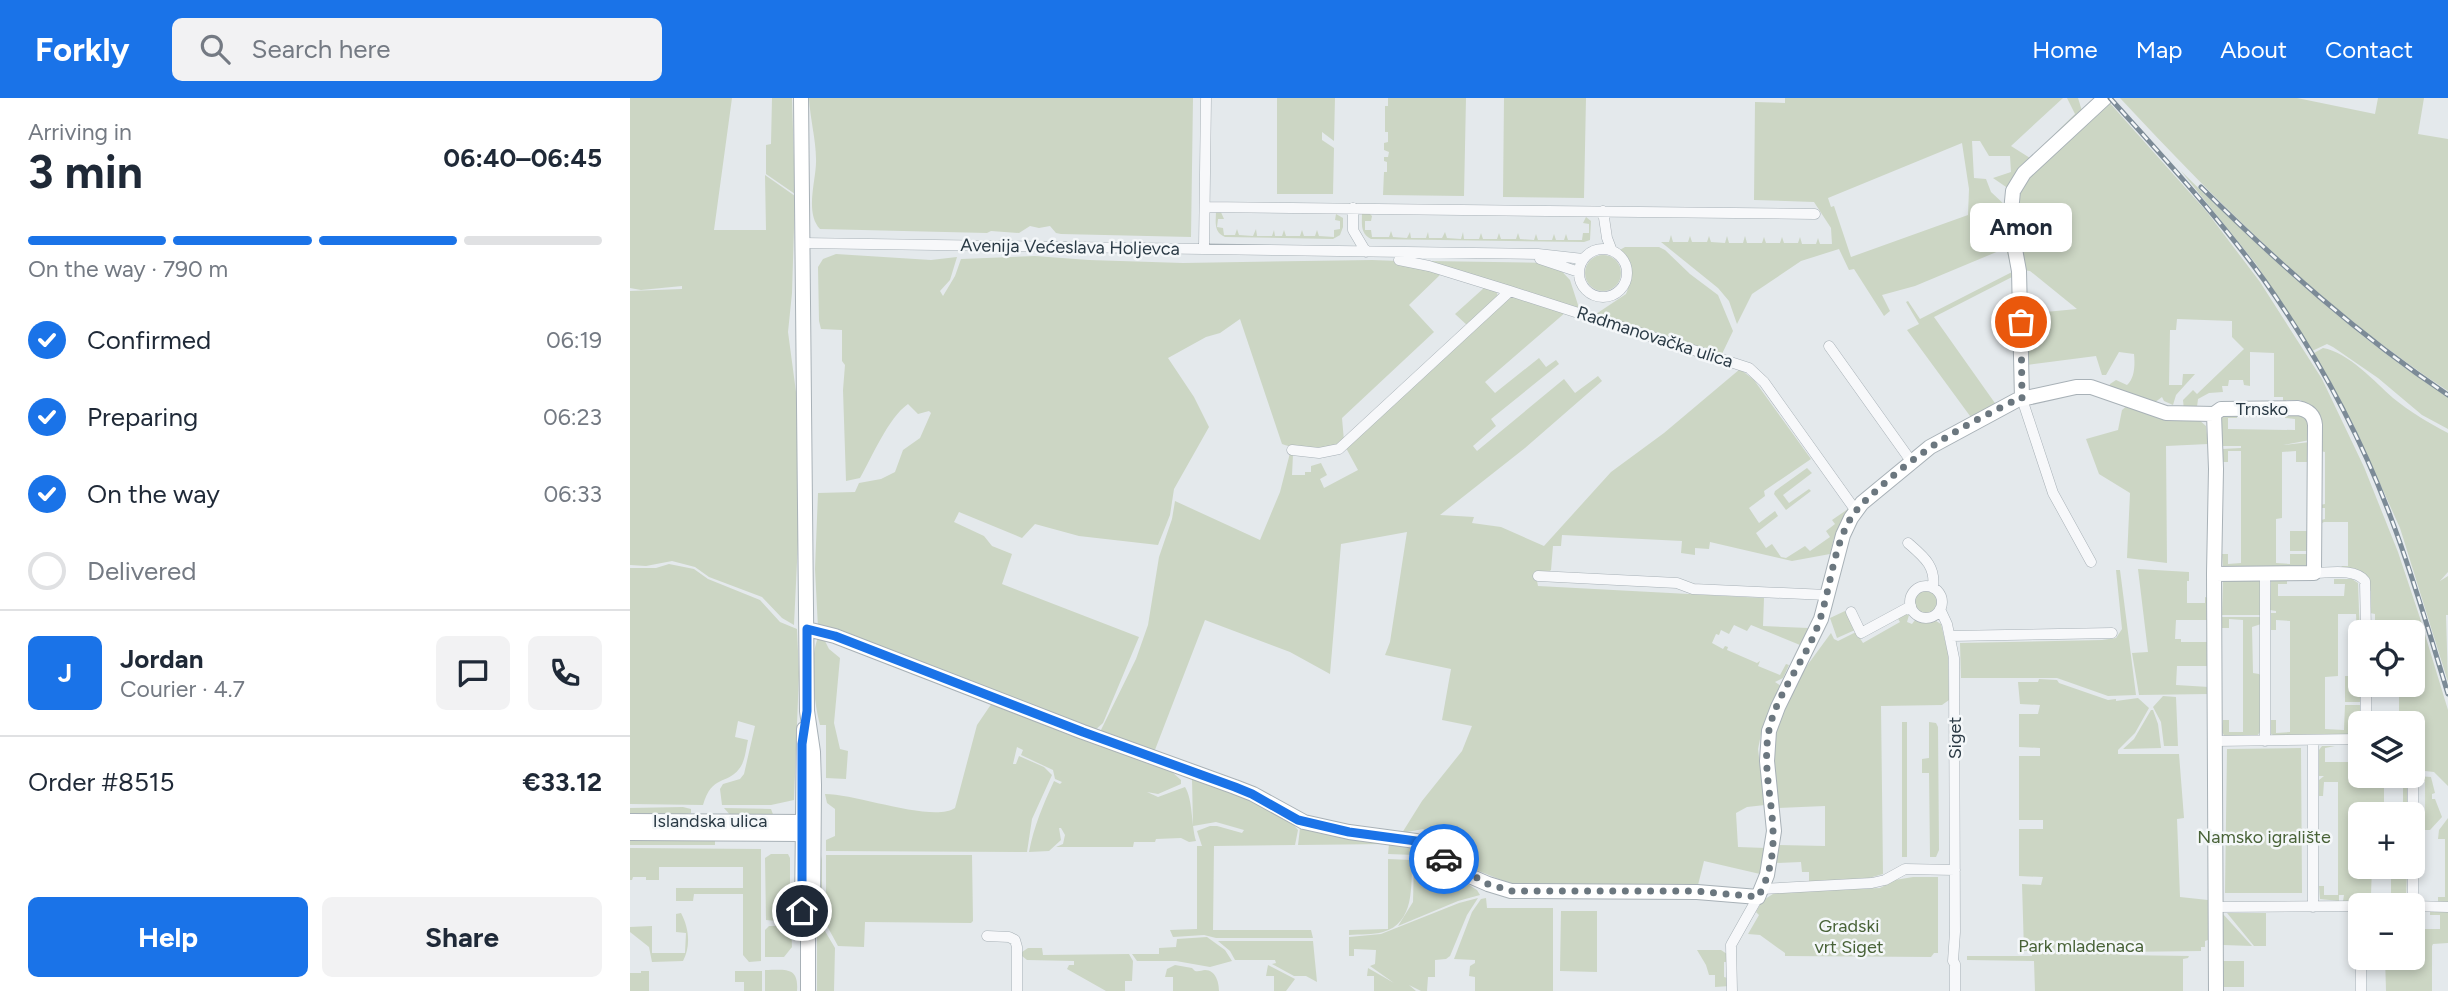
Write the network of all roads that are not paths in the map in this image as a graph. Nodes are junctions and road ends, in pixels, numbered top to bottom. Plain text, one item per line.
1 (801, 98) edge
2 (1206, 98) edge
3 (2105, 98) edge
4 (1205, 206) junction
5 (1353, 208) junction
6 (1815, 214) dead end
7 (1603, 216) junction
8 (1353, 230) junction
9 (803, 243) junction
10 (1205, 249) junction
11 (1338, 251) junction
12 (1596, 251) junction
13 (1612, 251) junction
14 (1366, 252) junction
15 (1518, 255) junction
16 (1583, 259) junction
17 (1399, 260) dead end
18 (1579, 272) junction
19 (1510, 290) junction
20 (1829, 346) dead end
21 (2022, 399) junction
22 (2214, 414) junction
23 (1292, 450) dead end
24 (1911, 461) junction
25 (1856, 510) junction
26 (1908, 543) dead end
27 (2091, 562) dead end
28 (2314, 573) junction
29 (2214, 574) junction
30 (2265, 574) junction
31 (1538, 576) dead end
32 (1933, 588) junction
33 (1827, 595) junction
34 (1911, 606) junction
35 (1940, 609) junction
36 (1851, 612) dead end
37 (2366, 620) edge
38 (807, 629) junction
39 (2112, 633) dead end
40 (1950, 636) junction
41 (2348, 739) edge
42 (2313, 740) junction
43 (2215, 741) junction
44 (2265, 741) junction
45 (630, 821) edge
46 (806, 828) junction
47 (630, 833) edge
48 (1955, 870) junction
49 (1760, 893) junction
50 (2348, 906) edge
51 (2425, 906) edge
52 (2313, 907) junction
53 (2448, 907) edge
54 (2215, 908) junction
55 (986, 936) dead end
56 (2361, 970) edge
57 (808, 991) edge
58 (1017, 991) edge
59 (1731, 991) edge
60 (1955, 991) edge
61 (2216, 991) edge
62 (2361, 991) edge

1 - 9 street
2 - 4 street
3 - 21 street
4 - 5 street
4 - 10 street
5 - 7 street
5 - 8 street
6 - 7 street
7 - 12 street
7 - 13 street
8 - 11 street
8 - 14 street
9 - 10 street, Avenija Većeslava Holjevca
9 - 38 street
10 - 11 street, Avenija Većeslava Holjevca
11 - 14 street, Avenija Većeslava Holjevca
12 - 13 street
12 - 16 street
13 - 18 street
14 - 15 street, Avenija Većeslava Holjevca
15 - 16 street, Avenija Većeslava Holjevca
15 - 18 street, Avenija Većeslava Holjevca
16 - 18 street
17 - 19 street, Radmanovačka ulica
19 - 23 street
19 - 25 street, Radmanovačka ulica
20 - 24 street
21 - 22 street
21 - 24 street
21 - 27 street
22 - 28 street, Trnsko
22 - 29 street, Trnsko
24 - 25 street
25 - 33 street
26 - 32 street
28 - 30 street
28 - 37 street
29 - 30 street
29 - 43 street, Trnsko
30 - 44 street
31 - 33 street
32 - 34 street
32 - 35 street
33 - 49 street
34 - 35 street
34 - 36 street
35 - 40 street, Siget
38 - 46 street
38 - 49 street
39 - 40 street
40 - 48 street, Siget
41 - 42 street
42 - 44 street
42 - 52 street
43 - 44 street
43 - 54 street, Trnsko
45 - 46 street, Islandska ulica
46 - 47 street, Islandska ulica
46 - 57 street
48 - 49 street
48 - 60 street, Siget
49 - 59 street
50 - 52 street
51 - 53 street
52 - 54 street
54 - 61 street, Trnsko
55 - 58 street
56 - 62 street

